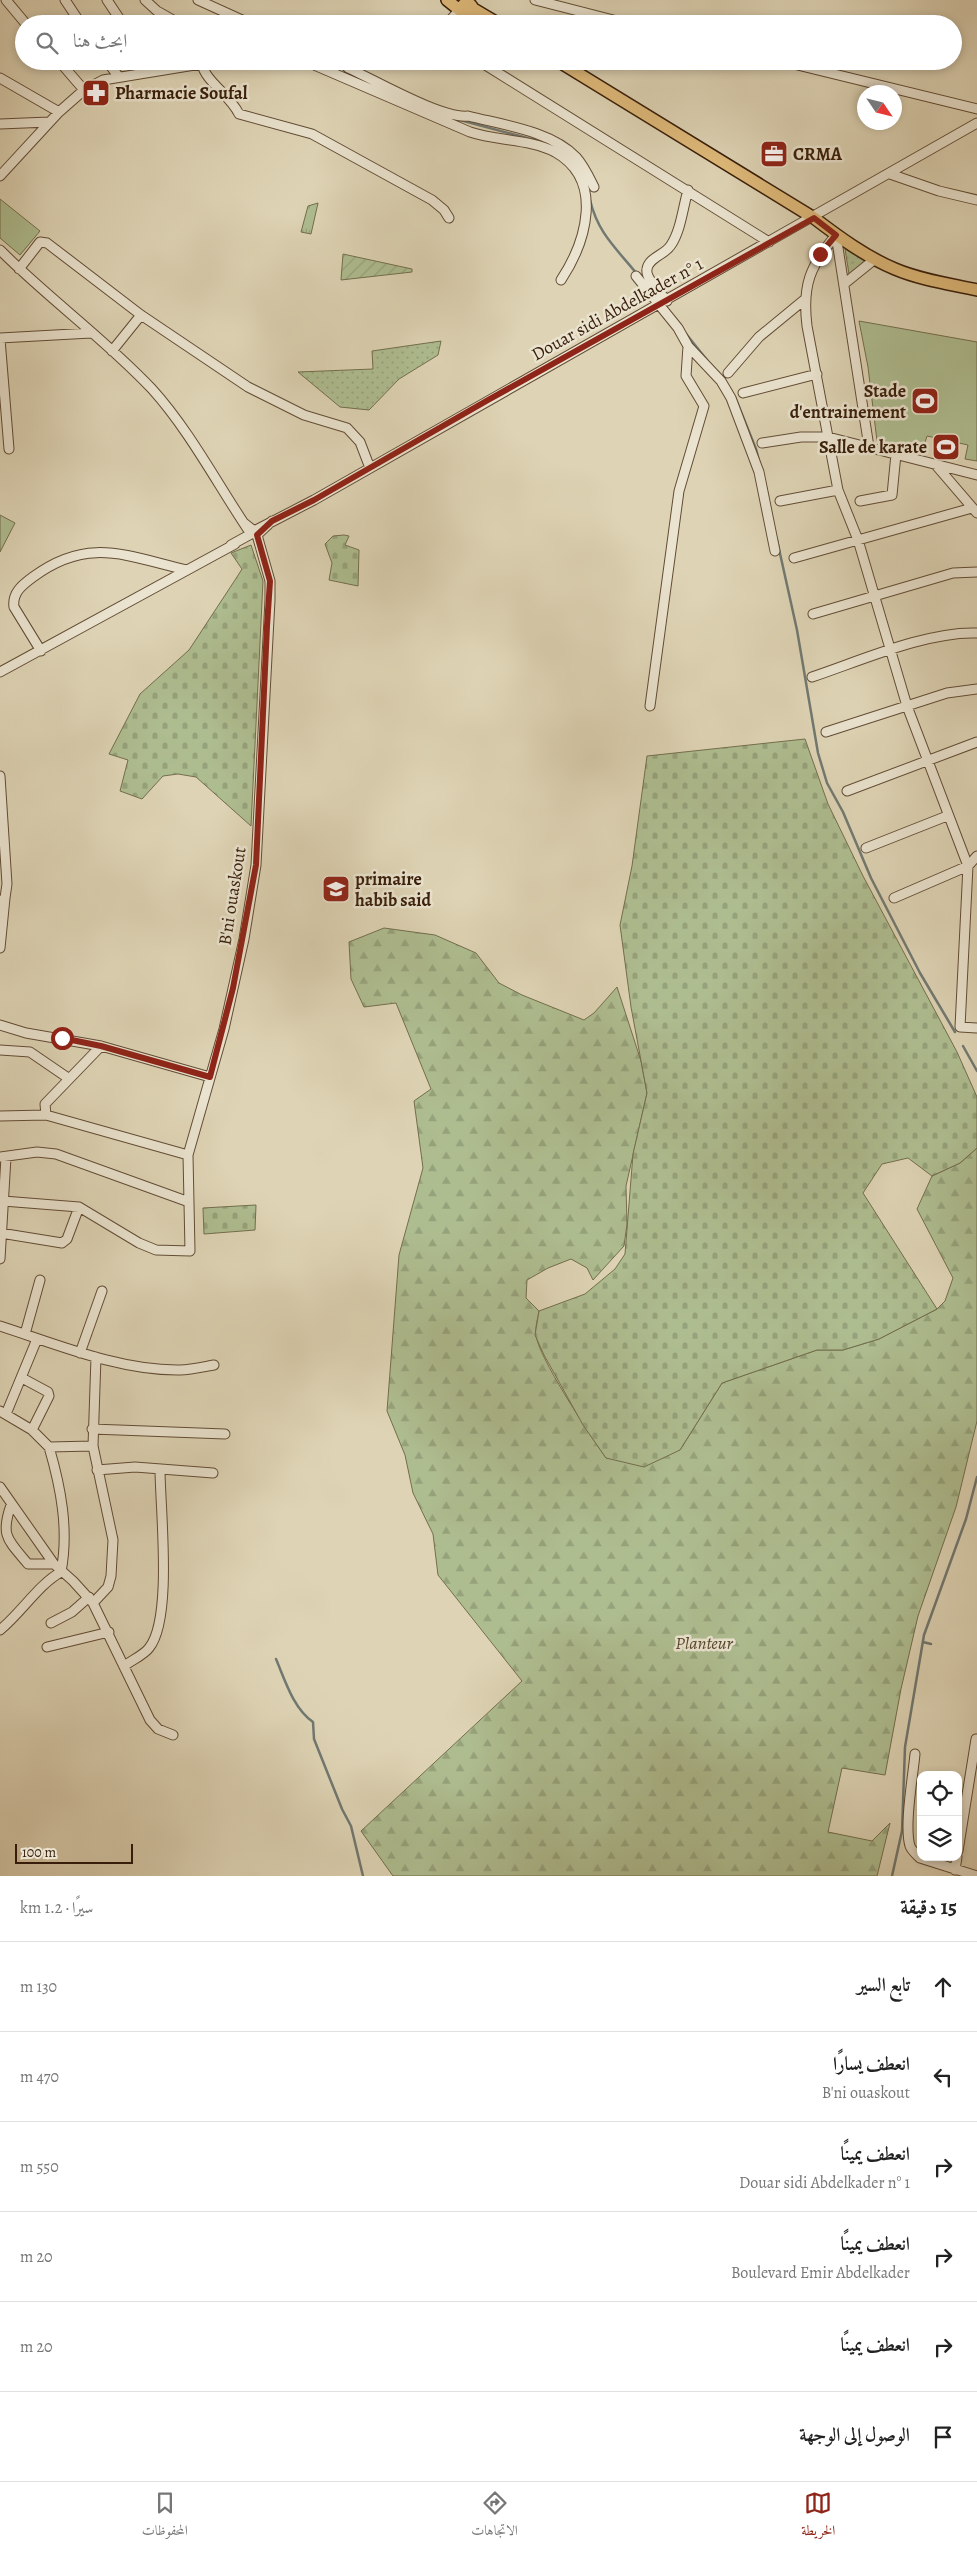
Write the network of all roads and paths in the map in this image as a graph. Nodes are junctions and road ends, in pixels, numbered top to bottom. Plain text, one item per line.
1 (65, 0) edge
2 (107, 0) edge
3 (145, 0) edge
4 (198, 0) edge
5 (447, 0) edge
6 (535, 0) edge
7 (4, 1) edge
8 (466, 9) edge
9 (17, 15) edge
10 (75, 15) edge
11 (117, 15) edge
12 (164, 15) edge
13 (231, 15) edge
14 (479, 15) edge
15 (594, 15) edge
16 (66, 70) edge
17 (114, 70) edge
18 (148, 70) edge
19 (204, 70) edge
20 (326, 70) edge
21 (352, 70) edge
22 (494, 70) edge
23 (573, 70) edge
24 (818, 70) edge
25 (118, 76) junction
26 (0, 78) edge
27 (84, 90) junction
28 (977, 109) edge
29 (59, 112) junction
30 (48, 122) junction
31 (977, 123) edge
32 (0, 124) edge
33 (890, 174) junction
34 (0, 176) edge
35 (594, 187) dead end
36 (688, 190) junction
37 (977, 200) edge
38 (449, 218) dead end
39 (814, 218) junction
40 (836, 235) junction
41 (769, 242) junction
42 (0, 250) edge
43 (875, 259) junction
44 (19, 269) junction
45 (636, 276) dead end
46 (561, 280) dead end
47 (844, 284) junction
48 (977, 290) edge
49 (804, 300) junction
50 (663, 303) junction
51 (141, 315) junction
52 (91, 333) junction
53 (0, 339) edge
54 (688, 346) junction
55 (112, 351) junction
56 (728, 373) dead end
57 (817, 374) junction
58 (743, 393) dead end
59 (828, 437) junction
60 (762, 443) dead end
61 (870, 447) junction
62 (9, 449) dead end
63 (896, 454) junction
64 (935, 464) junction
65 (370, 468) junction
66 (977, 475) edge
67 (838, 490) junction
68 (780, 501) dead end
69 (860, 501) dead end
70 (975, 510) edge
71 (255, 536) junction
72 (858, 540) junction
73 (776, 551) dead end
74 (794, 558) dead end
75 (187, 570) junction
76 (977, 572) edge
77 (874, 595) junction
78 (813, 614) dead end
79 (977, 634) edge
80 (891, 650) junction
81 (41, 651) junction
82 (0, 672) edge
83 (812, 677) dead end
84 (977, 689) edge
85 (650, 706) dead end
86 (907, 706) junction
87 (826, 732) dead end
88 (977, 742) edge
89 (927, 762) junction
90 (0, 776) edge
91 (847, 791) dead end
92 (947, 816) junction
93 (866, 848) dead end
94 (977, 856) edge
95 (968, 866) junction
96 (894, 898) dead end
97 (3, 900) edge
98 (0, 948) edge
99 (0, 1025) edge
100 (977, 1028) edge
101 (101, 1046) junction
102 (0, 1050) edge
103 (210, 1077) junction
104 (68, 1078) junction
105 (46, 1115) junction
106 (0, 1116) edge
107 (188, 1155) junction
108 (3, 1157) edge
109 (3, 1200) junction
110 (189, 1202) junction
111 (79, 1207) junction
112 (2, 1233) edge
113 (0, 1260) edge
114 (40, 1280) dead end
115 (102, 1291) dead end
116 (0, 1326) edge
117 (25, 1334) junction
118 (37, 1338) junction
119 (80, 1353) junction
120 (96, 1357) junction
121 (214, 1365) dead end
122 (22, 1378) junction
123 (3, 1412) edge
124 (92, 1429) junction
125 (32, 1430) junction
126 (225, 1434) dead end
127 (93, 1446) junction
128 (49, 1448) junction
129 (160, 1469) junction
130 (97, 1470) junction
131 (213, 1472) dead end
132 (0, 1487) edge
133 (11, 1505) junction
134 (54, 1564) junction
135 (61, 1572) junction
136 (91, 1600) junction
137 (51, 1623) dead end
138 (0, 1630) edge
139 (109, 1632) junction
140 (46, 1647) dead end
141 (124, 1666) junction
142 (173, 1736) dead end
143 (976, 1739) edge
144 (915, 1754) dead end
145 (975, 1765) edge
146 (962, 1831) edge
147 (956, 1861) edge
148 (955, 1870) junction
149 (977, 1876) edge

1 - 10 street
2 - 11 street
3 - 12 street
4 - 13 street
5 - 8 main road
6 - 15 street
7 - 9 street
8 - 14 main road
16 - 27 street
17 - 25 street
18 - 25 street
19 - 38 street
20 - 46 street
21 - 35 street
22 - 36 street
23 - 39 main road
24 - 28 street
25 - 27 street
26 - 29 street
27 - 29 street
29 - 30 street
30 - 32 street
30 - 34 street
31 - 33 street, Douar sidi Abdelkader n° 1
33 - 37 street
33 - 39 street, Douar sidi Abdelkader n° 1
36 - 41 street
36 - 50 street
39 - 40 main road
39 - 41 street, Douar sidi Abdelkader n° 1
40 - 43 main road
40 - 47 street
40 - 49 street
41 - 50 street, Douar sidi Abdelkader n° 1
42 - 44 street, B'ni ouaskout
43 - 47 street
43 - 48 main road
44 - 51 street
44 - 52 street, B'ni ouaskout
45 - 50 street
47 - 61 street
49 - 56 street
49 - 57 street
50 - 54 street
50 - 65 street, Douar sidi Abdelkader n° 1
51 - 55 street
51 - 65 street
52 - 53 street
52 - 55 street, B'ni ouaskout
53 - 62 street
54 - 73 street
54 - 85 street
55 - 71 street, B'ni ouaskout
57 - 58 street
57 - 59 street
59 - 60 street
59 - 61 street
59 - 67 street
61 - 63 street
63 - 64 street
63 - 69 street
64 - 66 street
64 - 70 street
65 - 71 street, Douar sidi Abdelkader n° 1
67 - 68 street
67 - 72 street
70 - 72 street
71 - 75 street, Douar sidi Abdelkader n° 1
71 - 103 street, B'ni ouaskout
72 - 74 street
72 - 77 street
75 - 81 street, Douar sidi Abdelkader n° 1
75 - 81 street
76 - 77 street
77 - 78 street
77 - 80 street
79 - 80 street
80 - 83 street
80 - 86 street
81 - 82 street, Douar sidi Abdelkader n° 1
84 - 86 street
86 - 87 street
86 - 89 street
88 - 89 street
89 - 91 street
89 - 92 street
90 - 97 street
92 - 93 street
92 - 95 street
94 - 95 street
95 - 96 street
95 - 100 street
97 - 98 street
99 - 101 street
101 - 103 street
101 - 104 street
102 - 104 street
103 - 107 street, B'ni ouaskout
104 - 105 street
105 - 106 street
105 - 107 street
107 - 110 street, B'ni ouaskout
108 - 109 street
108 - 110 street
109 - 111 street
109 - 112 street
110 - 111 street, B'ni ouaskout
111 - 112 street
112 - 113 street
114 - 117 street
115 - 119 street
116 - 117 street
117 - 118 street
118 - 119 street
118 - 122 street
119 - 120 street
120 - 121 street
120 - 124 street
122 - 123 street
122 - 125 street
123 - 125 street
124 - 126 street
124 - 127 street
125 - 128 street
127 - 128 street
127 - 130 street
128 - 135 street
129 - 130 street
129 - 131 street
129 - 141 street
130 - 136 street
132 - 133 street
133 - 134 street
133 - 134 street
134 - 135 street
135 - 136 street
135 - 138 street
136 - 137 street
136 - 139 street
139 - 140 street
139 - 141 street
141 - 142 street
143 - 145 street
144 - 148 street
145 - 146 street
147 - 148 street
148 - 149 street

